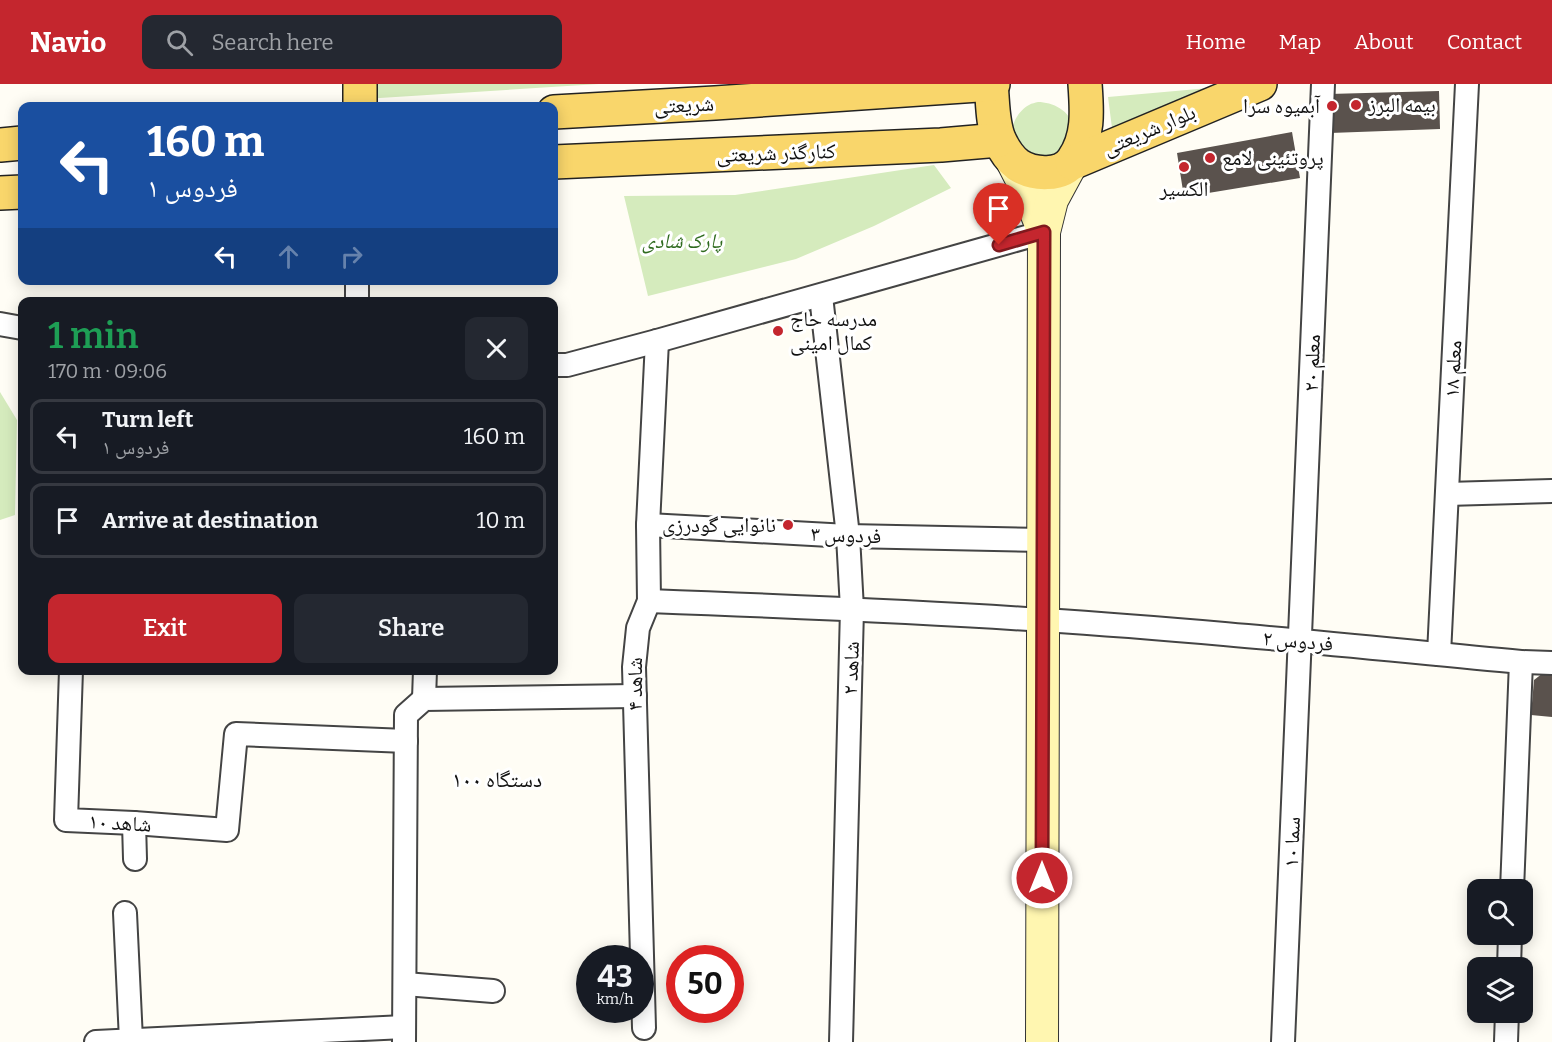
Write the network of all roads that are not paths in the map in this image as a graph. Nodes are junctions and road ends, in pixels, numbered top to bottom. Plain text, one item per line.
1 (360, 84) edge
2 (992, 84) edge
3 (1085, 84) edge
4 (1260, 84) edge
5 (1323, 84) edge
6 (1467, 84) edge
7 (360, 102) edge
8 (558, 112) edge
9 (18, 143) edge
10 (0, 145) edge
11 (1004, 148) junction
12 (558, 162) edge
13 (1072, 163) junction
14 (18, 192) edge
15 (0, 193) edge
16 (1044, 232) junction
17 (821, 296) junction
18 (0, 324) edge
19 (18, 327) edge
20 (657, 341) junction
21 (558, 365) edge
22 (1552, 491) edge
23 (1447, 494) junction
24 (648, 525) junction
25 (848, 536) junction
26 (1044, 540) junction
27 (649, 601) junction
28 (852, 609) junction
29 (1043, 620) junction
30 (1300, 641) junction
31 (1438, 654) junction
32 (1521, 662) junction
33 (1552, 663) edge
34 (72, 675) edge
35 (425, 675) edge
36 (634, 696) junction
37 (424, 699) junction
38 (406, 741) junction
39 (134, 823) junction
40 (135, 859) dead end
41 (1512, 879) edge
42 (124, 913) dead end
43 (405, 984) junction
44 (493, 991) dead end
45 (1507, 1023) edge
46 (644, 1028) dead end
47 (404, 1035) edge
48 (233, 1039) edge
49 (132, 1040) junction
50 (96, 1042) edge
51 (841, 1042) edge
52 (1042, 1042) edge
53 (1283, 1042) edge
54 (1506, 1042) edge

1 - 7 main road
2 - 8 main road, شریعتی
2 - 11 main road
3 - 13 main road
4 - 13 main road, بلوار شریعتی
5 - 30 street, معلم ۲۰
6 - 23 street, معلم ۱۸
9 - 10 main road
11 - 12 main road, کنارگذر شریعتی
11 - 13 main road, بلوار شریعتی
11 - 16 main road
13 - 16 main road
14 - 15 main road
16 - 17 street
16 - 26 main road
17 - 20 street
17 - 25 street, شاهد ۲
18 - 19 street
20 - 21 street
20 - 24 street, شاهد ۴
22 - 23 street
23 - 31 street, معلم ۱۸
24 - 25 street, فردوس ۳
24 - 27 street, شاهد ۴
25 - 26 street, فردوس ۳
25 - 28 street, شاهد ۲
26 - 29 main road
27 - 28 street, فردوس ۲
27 - 36 street, شاهد ۴
28 - 29 street, فردوس ۲
28 - 51 street, شاهد ۲
29 - 30 street, فردوس ۲
29 - 52 main road
30 - 31 street, فردوس ۲
30 - 53 street, سما ۱۰
31 - 32 street, فردوس ۲
32 - 33 street, فردوس ۲
32 - 41 street
34 - 39 street, شاهد ۱۰
35 - 37 street
36 - 37 street
36 - 46 street, شاهد ۴
37 - 38 street
38 - 39 street, شاهد ۱۰
38 - 43 street
39 - 40 street
42 - 49 street
43 - 44 street
43 - 47 street
45 - 54 street
47 - 48 street
48 - 49 street
49 - 50 street

